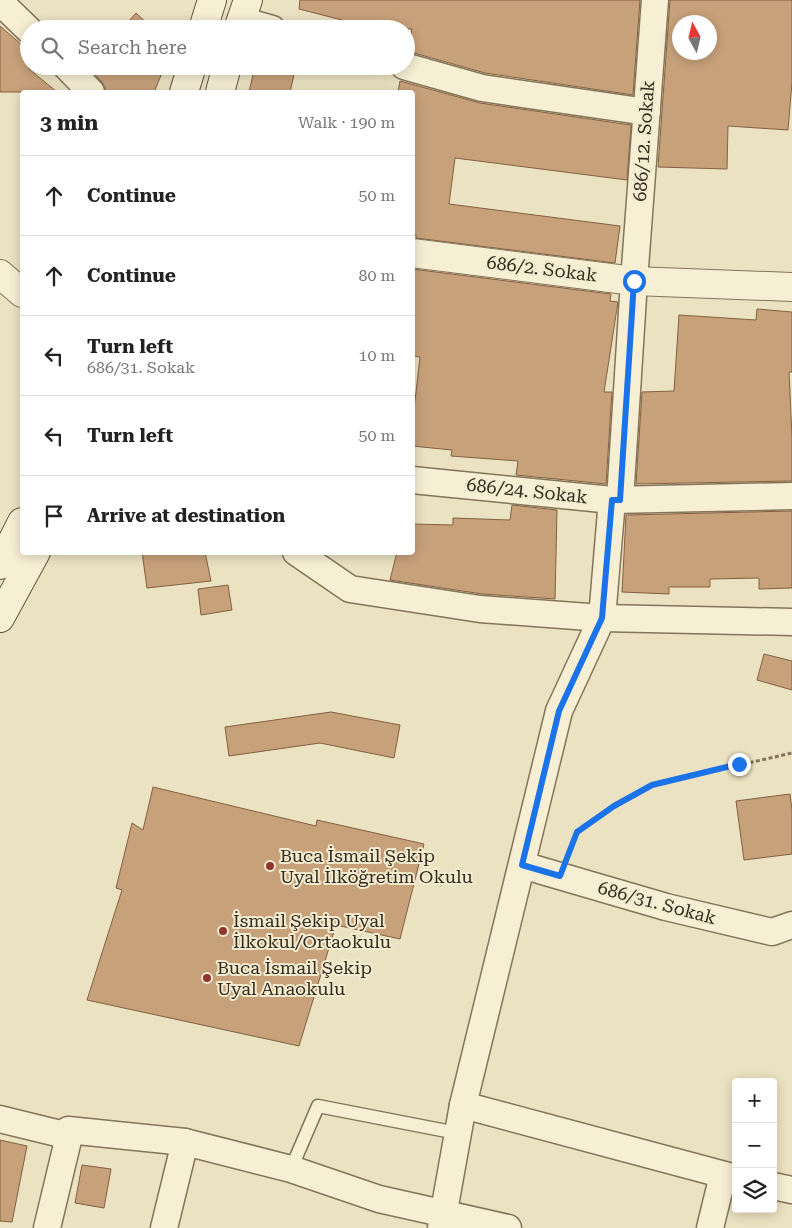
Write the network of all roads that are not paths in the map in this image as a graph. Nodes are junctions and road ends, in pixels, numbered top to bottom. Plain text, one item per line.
1 (212, 0) edge
2 (656, 0) edge
3 (0, 2) edge
4 (206, 20) edge
5 (20, 21) edge
6 (415, 69) edge
7 (75, 75) edge
8 (189, 75) edge
9 (225, 75) edge
10 (89, 90) edge
11 (185, 90) edge
12 (221, 90) edge
13 (647, 112) junction
14 (415, 253) edge
15 (0, 274) edge
16 (634, 281) junction
17 (792, 287) edge
18 (20, 291) edge
19 (415, 480) edge
20 (792, 496) edge
21 (616, 500) junction
22 (20, 526) edge
23 (34, 555) edge
24 (300, 555) edge
25 (2, 558) edge
26 (0, 618) edge
27 (602, 618) junction
28 (792, 622) edge
29 (522, 865) junction
30 (792, 925) edge
31 (463, 1105) junction
32 (0, 1119) edge
33 (457, 1134) junction
34 (69, 1136) junction
35 (185, 1142) junction
36 (291, 1169) junction
37 (729, 1176) edge
38 (777, 1187) edge
39 (792, 1190) edge
40 (443, 1221) edge
41 (47, 1228) edge
42 (164, 1228) edge
43 (508, 1228) edge
44 (710, 1228) edge

1 - 4 street
2 - 13 street, 686/12. Sokak
3 - 5 street
6 - 13 street
7 - 10 street
8 - 11 street
9 - 12 street
13 - 16 street, 686/12. Sokak
14 - 16 street, 686/2. Sokak
15 - 18 street
16 - 17 street, 686/2. Sokak
16 - 21 street, 686/12. Sokak
19 - 21 street, 686/24. Sokak
20 - 21 street, 686/24. Sokak
21 - 27 street, 686/12. Sokak
22 - 25 street
23 - 26 street
24 - 27 street
27 - 28 street
27 - 29 street, 686/12. Sokak
29 - 30 street, 686/31. Sokak
29 - 31 street, 686/12. Sokak
31 - 33 street, 686/12. Sokak
31 - 37 street
32 - 34 street
33 - 36 lane
33 - 40 street, 686/12. Sokak
34 - 35 street
34 - 41 street
35 - 36 street
35 - 42 street
36 - 40 street
37 - 44 street
38 - 39 street
40 - 43 street

